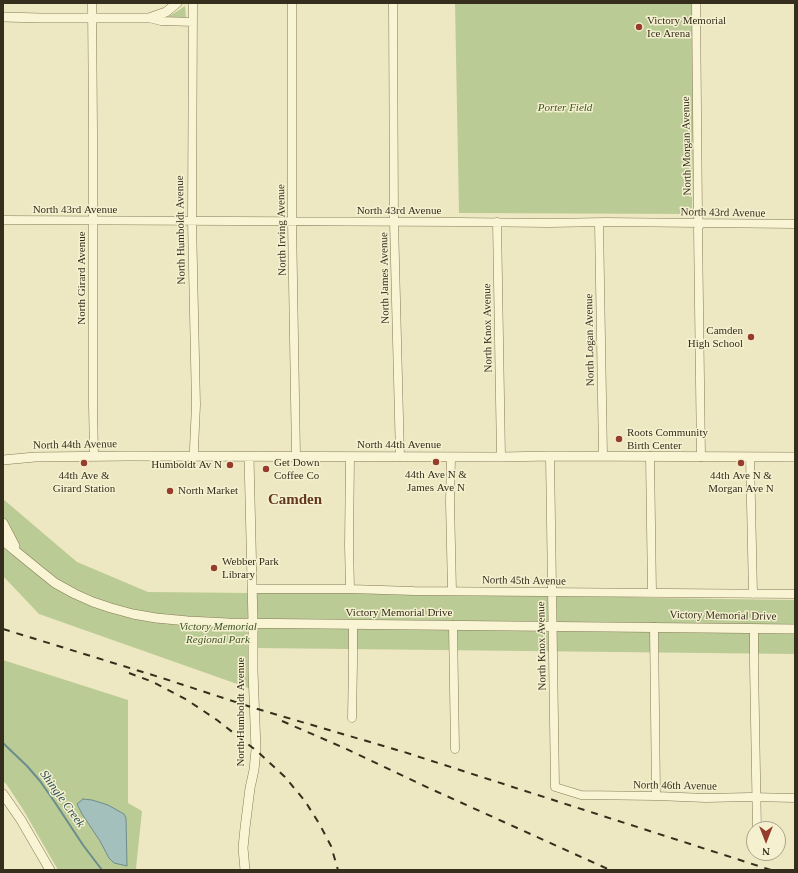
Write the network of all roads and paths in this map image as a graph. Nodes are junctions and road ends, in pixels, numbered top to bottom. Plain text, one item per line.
1 (92, 3) edge
2 (177, 3) edge
3 (193, 3) edge
4 (292, 3) edge
5 (393, 3) edge
6 (696, 3) edge
7 (3, 17) edge
8 (92, 18) junction
9 (149, 18) junction
10 (193, 22) junction
11 (3, 220) edge
12 (94, 221) junction
13 (192, 221) junction
14 (292, 221) junction
15 (394, 222) junction
16 (498, 222) junction
17 (599, 223) junction
18 (700, 224) junction
19 (795, 224) edge
20 (94, 456) junction
21 (194, 456) junction
22 (296, 456) junction
23 (550, 456) junction
24 (603, 456) junction
25 (650, 456) junction
26 (701, 456) junction
27 (750, 456) junction
28 (795, 456) edge
29 (250, 457) junction
30 (350, 457) junction
31 (400, 457) junction
32 (451, 457) junction
33 (501, 457) junction
34 (3, 460) edge
35 (3, 523) edge
36 (3, 538) edge
37 (20, 554) junction
38 (252, 589) junction
39 (350, 589) junction
40 (452, 591) junction
41 (552, 592) junction
42 (652, 593) junction
43 (753, 594) junction
44 (795, 594) edge
45 (253, 623) junction
46 (353, 625) junction
47 (453, 625) junction
48 (553, 626) junction
49 (654, 627) junction
50 (754, 629) junction
51 (795, 629) edge
52 (352, 718) dead end
53 (455, 749) dead end
54 (555, 787) joint
55 (3, 794) edge
56 (656, 796) junction
57 (756, 797) junction
58 (795, 798) edge
59 (757, 821) edge
60 (50, 870) edge
61 (245, 870) edge

1 - 8 street, North Girard Avenue
2 - 9 street
3 - 10 street, North Humboldt Avenue
4 - 14 street, North Irving Avenue
5 - 15 street, North James Avenue
6 - 18 street, North Morgan Avenue
7 - 8 street
8 - 9 street
8 - 12 street, North Girard Avenue
9 - 10 street
10 - 13 street, North Humboldt Avenue
11 - 12 street, North 43rd Avenue
12 - 13 street, North 43rd Avenue
12 - 20 street, North Girard Avenue
13 - 14 street, North 43rd Avenue
13 - 21 street, North Humboldt Avenue
14 - 15 street, North 43rd Avenue
14 - 22 street, North Irving Avenue
15 - 16 street, North 43rd Avenue
15 - 31 street, North James Avenue
16 - 17 street, North 43rd Avenue
16 - 33 street, North Knox Avenue
17 - 18 street, North 43rd Avenue
17 - 24 street, North Logan Avenue
18 - 19 street, North 43rd Avenue
18 - 26 street, North Morgan Avenue
20 - 21 street, North 44th Avenue
20 - 34 street, North 44th Avenue
21 - 29 street, North 44th Avenue
22 - 29 street, North 44th Avenue
22 - 30 street, North 44th Avenue
23 - 24 street, North 44th Avenue
23 - 33 street, North 44th Avenue
23 - 41 street, North Knox Avenue
24 - 25 street, North 44th Avenue
25 - 26 street, North 44th Avenue
25 - 42 street
26 - 27 street, North 44th Avenue
27 - 28 street, North 44th Avenue
27 - 43 street
29 - 38 street, North Humboldt Avenue
30 - 31 street, North 44th Avenue
30 - 39 street
31 - 32 street, North 44th Avenue
32 - 33 street, North 44th Avenue
32 - 40 street
35 - 37 street, Victory Memorial Drive
36 - 37 street, Victory Memorial Drive
37 - 45 street, Victory Memorial Drive
38 - 39 street, North 45th Avenue
38 - 45 street, North Humboldt Avenue
39 - 40 street, North 45th Avenue
40 - 41 street, North 45th Avenue
41 - 42 street, North 45th Avenue
41 - 48 street, North Knox Avenue
42 - 43 street, North 45th Avenue
43 - 44 street, North 45th Avenue
45 - 46 street, Victory Memorial Drive
45 - 61 street, North Humboldt Avenue
46 - 47 street, Victory Memorial Drive
46 - 52 street
47 - 48 street, Victory Memorial Drive
47 - 53 street
48 - 49 street, Victory Memorial Drive
48 - 54 street, North Knox Avenue
49 - 50 street, Victory Memorial Drive
49 - 56 street
50 - 51 street, Victory Memorial Drive
50 - 57 street
54 - 56 street, North 46th Avenue
55 - 60 street
56 - 57 street, North 46th Avenue
57 - 58 street, North 46th Avenue
57 - 59 street

